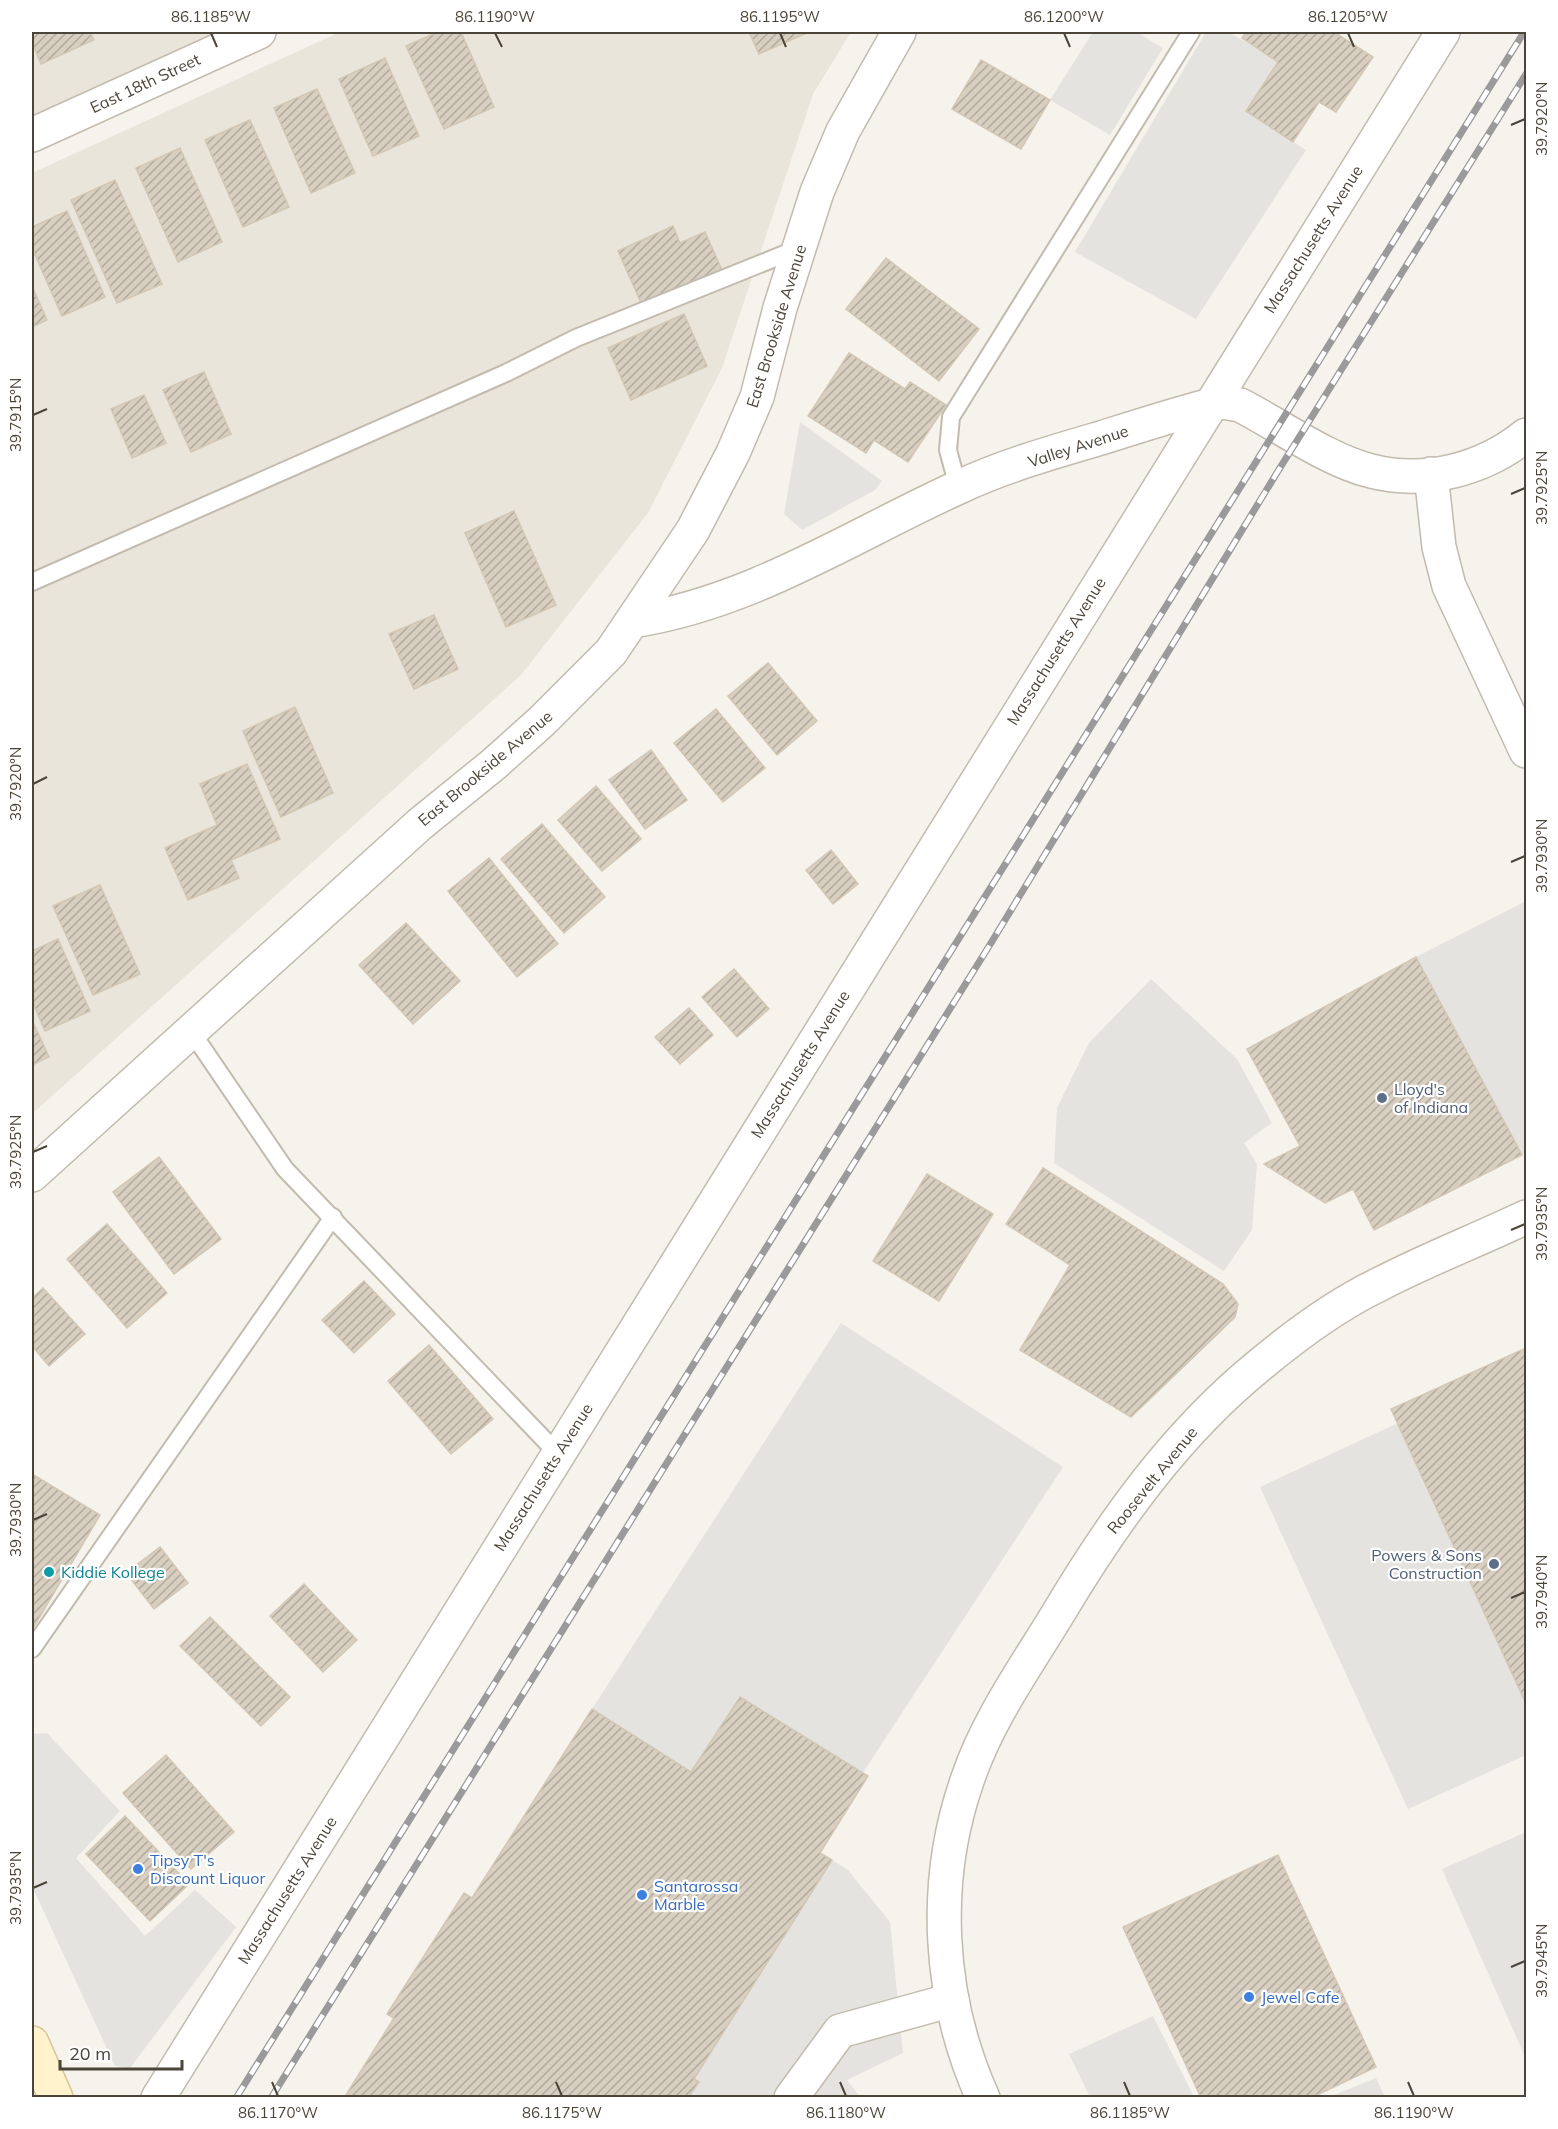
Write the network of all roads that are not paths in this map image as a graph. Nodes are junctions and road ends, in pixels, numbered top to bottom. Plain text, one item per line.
1 (259, 32) edge
2 (899, 32) edge
3 (1191, 32) edge
4 (1443, 32) edge
5 (32, 135) edge
6 (798, 248) junction
7 (1209, 406) junction
8 (1527, 435) edge
9 (1431, 474) junction
10 (958, 487) junction
11 (32, 582) edge
12 (632, 621) junction
13 (1527, 751) edge
14 (191, 1030) junction
15 (32, 1175) edge
16 (333, 1217) junction
17 (1527, 1217) edge
18 (558, 1454) junction
19 (32, 1648) edge
20 (952, 2000) junction
21 (32, 2043) edge
22 (56, 2097) edge
23 (158, 2097) edge
24 (791, 2097) edge
25 (983, 2097) edge

1 - 5 street, East 18th Street
2 - 6 street, East Brookside Avenue
3 - 10 lane
4 - 7 street, Massachusetts Avenue
6 - 11 lane
6 - 12 street, East Brookside Avenue
7 - 9 street, Valley Avenue
7 - 10 street, Valley Avenue
7 - 18 street, Massachusetts Avenue
8 - 9 street, Valley Avenue
9 - 13 street
10 - 12 street, Valley Avenue
12 - 14 street, East Brookside Avenue
14 - 15 street, East Brookside Avenue
14 - 16 lane
16 - 18 lane
16 - 19 lane
17 - 20 street, Roosevelt Avenue
18 - 23 street, Massachusetts Avenue
20 - 24 street
20 - 25 street, Roosevelt Avenue
21 - 22 main road

